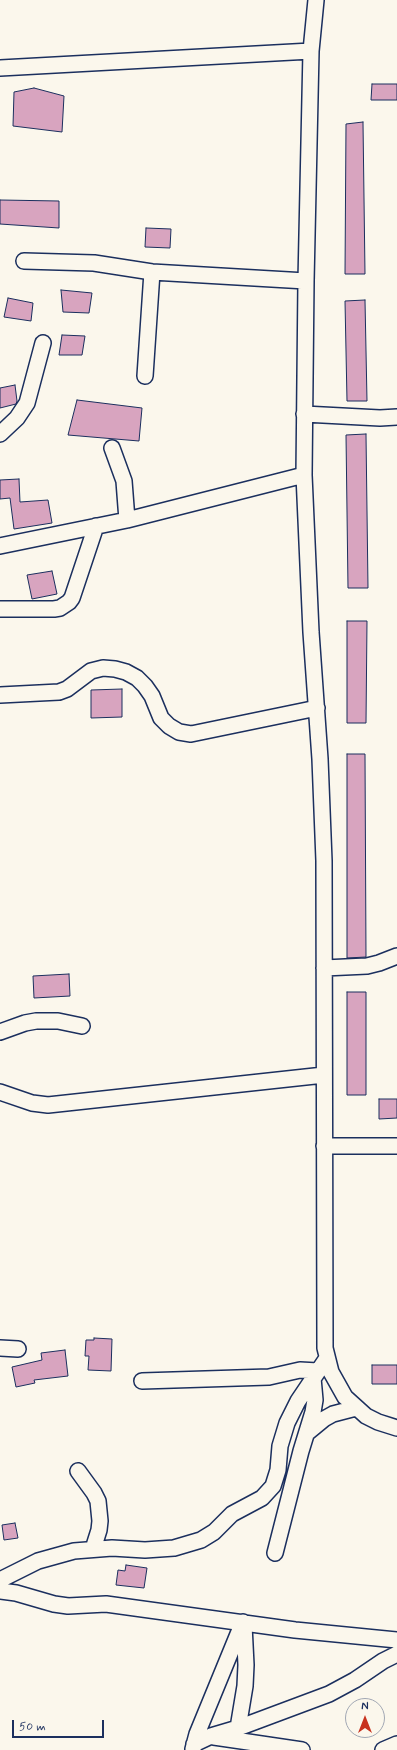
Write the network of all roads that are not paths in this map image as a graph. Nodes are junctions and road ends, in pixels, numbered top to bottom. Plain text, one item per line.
1 (316, 0) edge
2 (311, 51) junction
3 (0, 68) edge
4 (24, 261) dead end
5 (152, 272) junction
6 (306, 282) junction
7 (43, 343) dead end
8 (146, 376) dead end
9 (304, 414) junction
10 (397, 417) edge
11 (3, 428) edge
12 (112, 448) dead end
13 (304, 475) junction
14 (127, 520) junction
15 (96, 526) junction
16 (0, 546) edge
17 (0, 609) edge
18 (0, 695) edge
19 (317, 708) junction
20 (397, 956) edge
21 (324, 968) junction
22 (82, 1026) dead end
23 (0, 1032) edge
24 (324, 1075) junction
25 (0, 1092) edge
26 (324, 1146) junction
27 (397, 1146) edge
28 (0, 1348) edge
29 (18, 1349) dead end
30 (327, 1358) junction
31 (316, 1375) junction
32 (142, 1380) dead end
33 (356, 1408) junction
34 (397, 1428) edge
35 (306, 1433) junction
36 (78, 1471) dead end
37 (93, 1549) junction
38 (276, 1552) dead end
39 (0, 1580) edge
40 (0, 1591) edge
41 (243, 1622) junction
42 (397, 1640) edge
43 (397, 1654) edge
44 (238, 1728) junction
45 (211, 1736) junction
46 (397, 1744) edge
47 (194, 1747) edge
48 (302, 1750) edge
49 (383, 1750) edge

1 - 2 street
2 - 3 street
2 - 6 street
4 - 5 street
5 - 6 street
5 - 8 street
6 - 9 street
7 - 11 street
9 - 10 street
9 - 13 street
12 - 14 street
13 - 14 street
13 - 19 street
14 - 15 street
15 - 16 street
15 - 17 street
18 - 19 street
19 - 21 street
20 - 21 street
21 - 24 street
22 - 23 street
24 - 25 street
24 - 26 street
26 - 27 street
26 - 30 street
28 - 29 street
30 - 31 street
30 - 33 street
31 - 32 street
31 - 35 street
31 - 37 street
33 - 34 street
33 - 35 street
35 - 38 street
36 - 37 street
37 - 39 street
40 - 41 street
41 - 42 street
41 - 44 street
41 - 47 street
43 - 44 street
44 - 45 street
45 - 47 street
45 - 48 street
46 - 49 street

